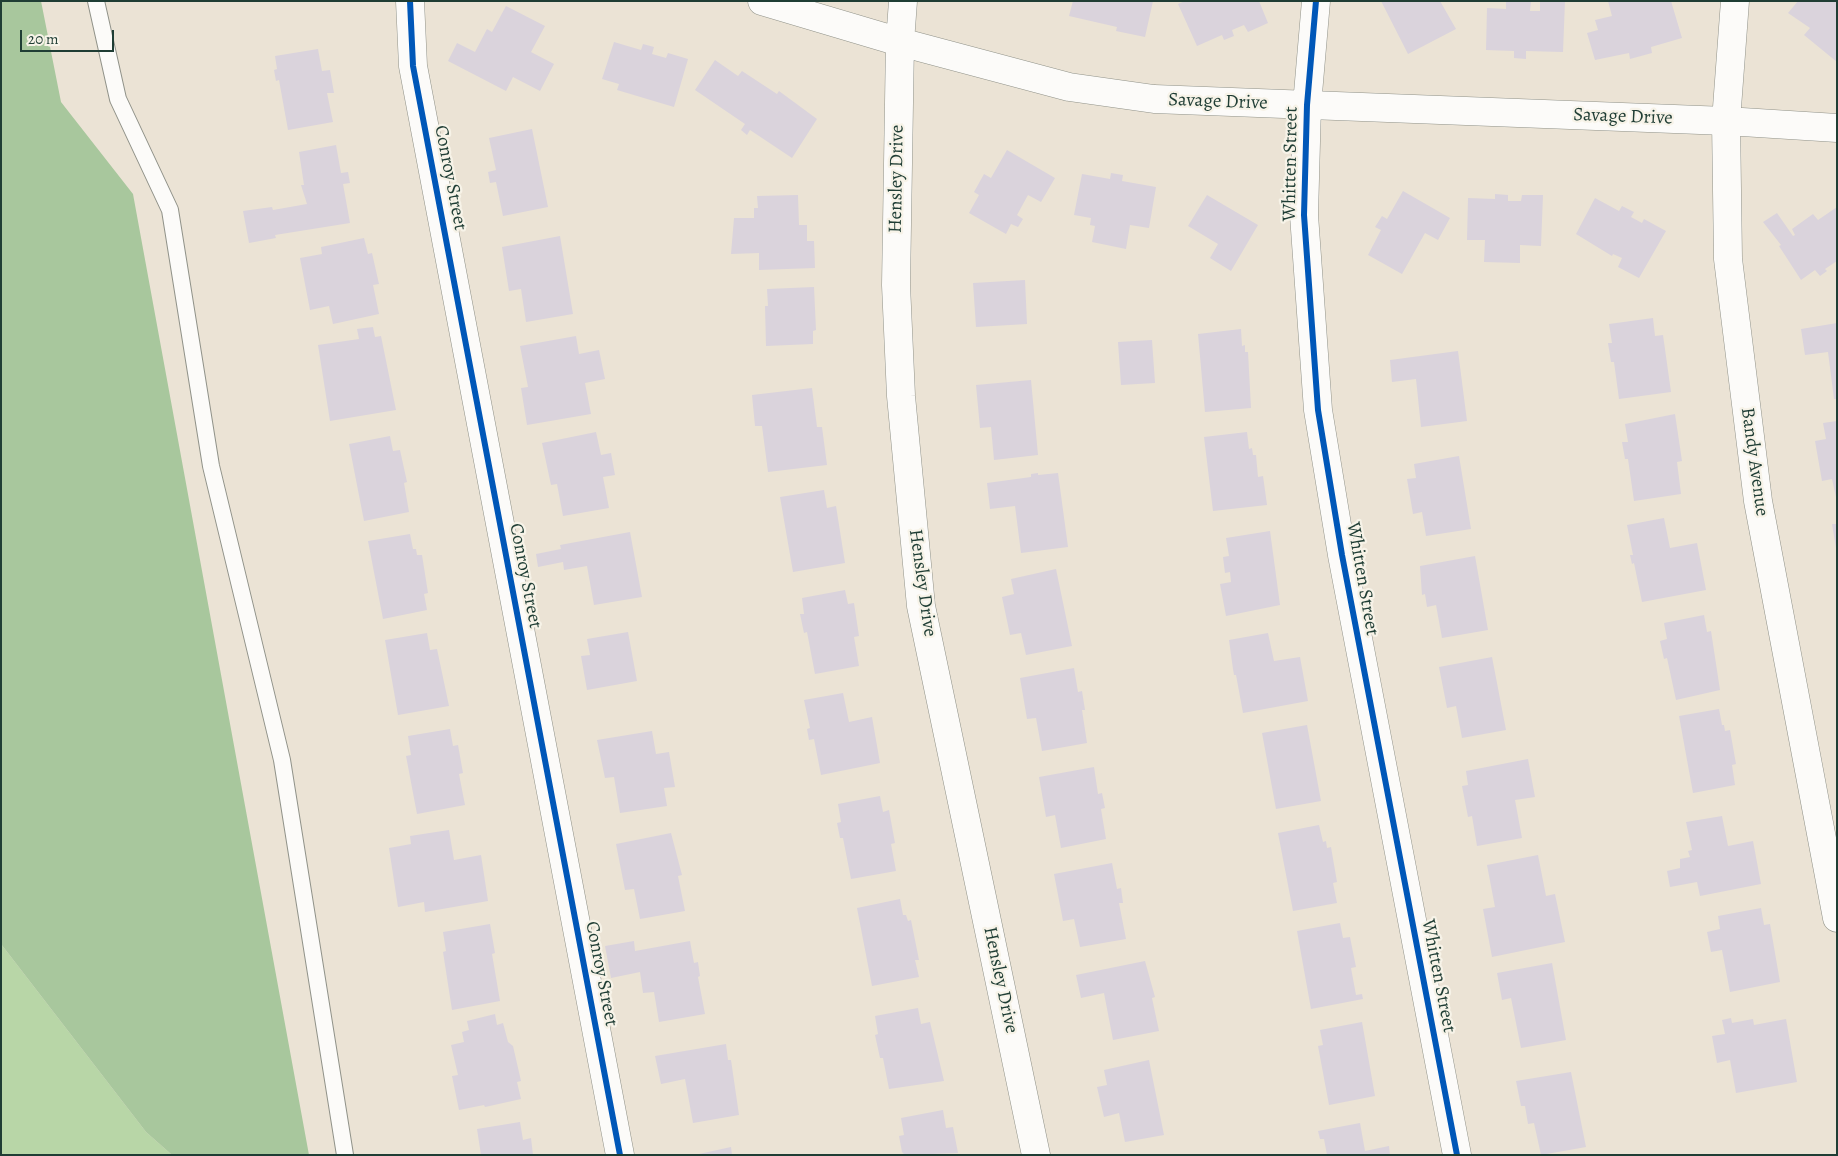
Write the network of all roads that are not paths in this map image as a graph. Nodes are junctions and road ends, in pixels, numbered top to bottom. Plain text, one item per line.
1 (96, 1) edge
2 (410, 1) edge
3 (762, 1) edge
4 (903, 1) edge
5 (1316, 1) edge
6 (1735, 1) edge
7 (900, 42) junction
8 (1307, 105) junction
9 (1726, 121) junction
10 (1837, 128) edge
11 (1837, 918) edge
12 (345, 1155) edge
13 (620, 1155) edge
14 (1036, 1155) edge
15 (1457, 1155) edge

1 - 12 lane
2 - 13 street, Conroy Street
3 - 7 street, Savage Drive
4 - 7 street, Hensley Drive
5 - 8 street, Whitten Street
6 - 9 street, Bandy Avenue
7 - 8 street, Savage Drive
7 - 14 street, Hensley Drive
8 - 9 street, Savage Drive
8 - 15 street, Whitten Street
9 - 10 street, Savage Drive
9 - 11 street, Bandy Avenue

